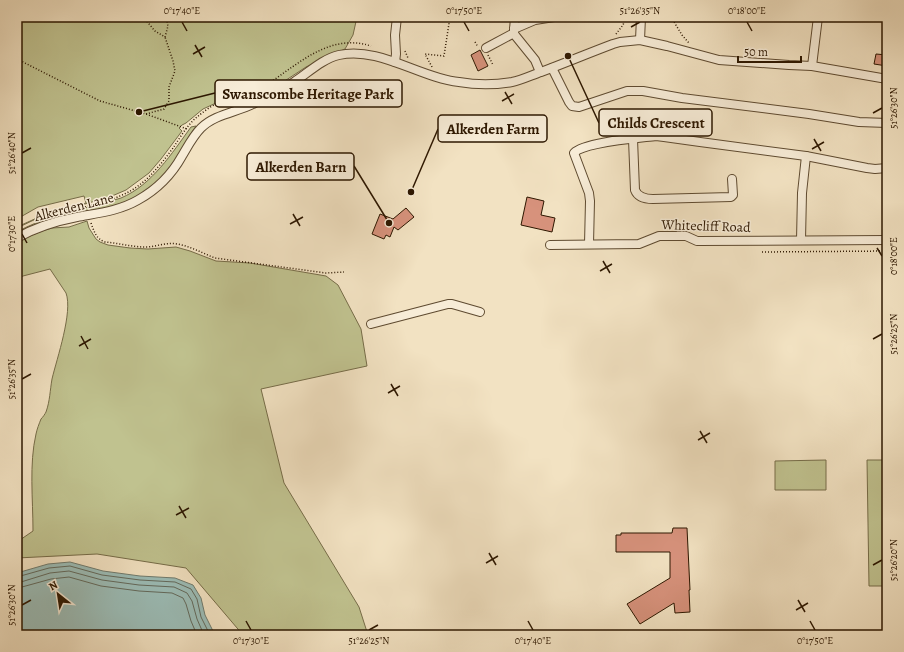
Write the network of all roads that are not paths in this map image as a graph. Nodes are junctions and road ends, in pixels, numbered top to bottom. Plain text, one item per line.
1 (397, 17) edge
2 (515, 17) edge
3 (554, 17) edge
4 (641, 17) edge
5 (818, 17) edge
6 (861, 17) edge
7 (876, 17) edge
8 (514, 31) junction
9 (640, 40) junction
10 (482, 48) road end
11 (395, 62) junction
12 (812, 66) junction
13 (552, 68) junction
14 (540, 72) junction
15 (887, 80) edge
16 (887, 123) edge
17 (633, 139) junction
18 (806, 156) junction
19 (887, 168) edge
20 (732, 179) dead end
21 (17, 238) edge
22 (801, 240) junction
23 (887, 240) edge
24 (589, 244) junction
25 (550, 245) dead end
26 (480, 312) dead end
27 (372, 324) dead end

1 - 11 street
2 - 8 street
3 - 8 street
4 - 9 street
5 - 12 street
6 - 7 street
8 - 10 street
8 - 14 street
9 - 12 street
9 - 13 street, Alkerden Lane
11 - 14 street, Alkerden Lane
11 - 21 street, Alkerden Lane
12 - 15 street
13 - 14 street, Alkerden Lane
13 - 16 street
17 - 18 street
17 - 20 street
17 - 24 street
18 - 19 street
18 - 22 street
22 - 23 street, Whitecliff Road
22 - 24 street, Whitecliff Road
24 - 25 street, Whitecliff Road
26 - 27 street

